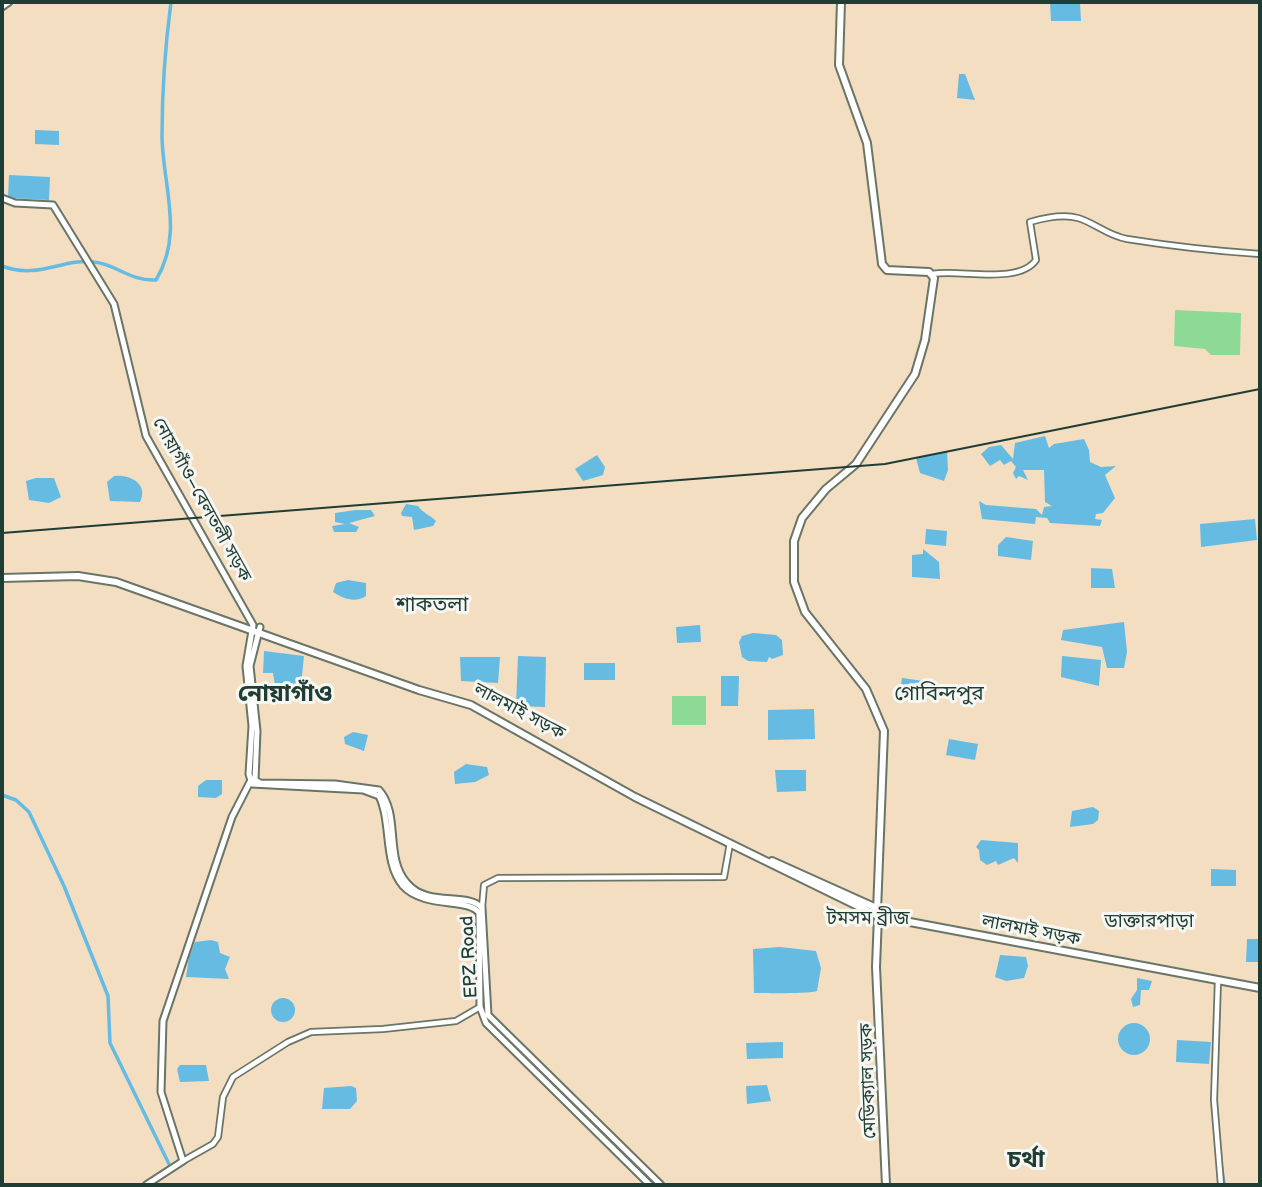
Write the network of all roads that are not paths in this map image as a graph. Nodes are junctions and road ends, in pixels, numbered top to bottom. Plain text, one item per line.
1 (9, 2) edge
2 (841, 2) edge
3 (2, 7) edge
4 (2, 198) edge
5 (1260, 254) edge
6 (933, 274) junction
7 (2, 576) edge
8 (257, 628) junction
9 (252, 779) junction
10 (321, 786) junction
11 (731, 842) junction
12 (482, 908) junction
13 (879, 914) junction
14 (1218, 979) junction
15 (1260, 989) edge
16 (480, 1007) junction
17 (183, 1161) junction
18 (146, 1185) edge
19 (650, 1185) edge
20 (661, 1185) edge
21 (886, 1185) edge
22 (1221, 1185) edge

1 - 3 main road
2 - 6 main road
4 - 8 main road, নোয়াগাঁও–বেলতলী সড়ক
5 - 6 street
6 - 13 main road, মেডিক্যাল সড়ক
7 - 8 main road, লালমাই সড়ক
8 - 9 main road
8 - 11 main road, লালমাই সড়ক
9 - 10 main road, EPZ Road
9 - 17 main road
10 - 12 main road, EPZ Road
10 - 16 main road, EPZ Road
11 - 12 street
11 - 13 main road, লালমাই সড়ক
12 - 20 main road, EPZ Road
13 - 14 main road, লালমাই সড়ক
13 - 21 main road, মেডিক্যাল সড়ক
14 - 15 main road, লালমাই সড়ক
14 - 22 street
16 - 17 street
16 - 19 main road, EPZ Road
17 - 18 main road

